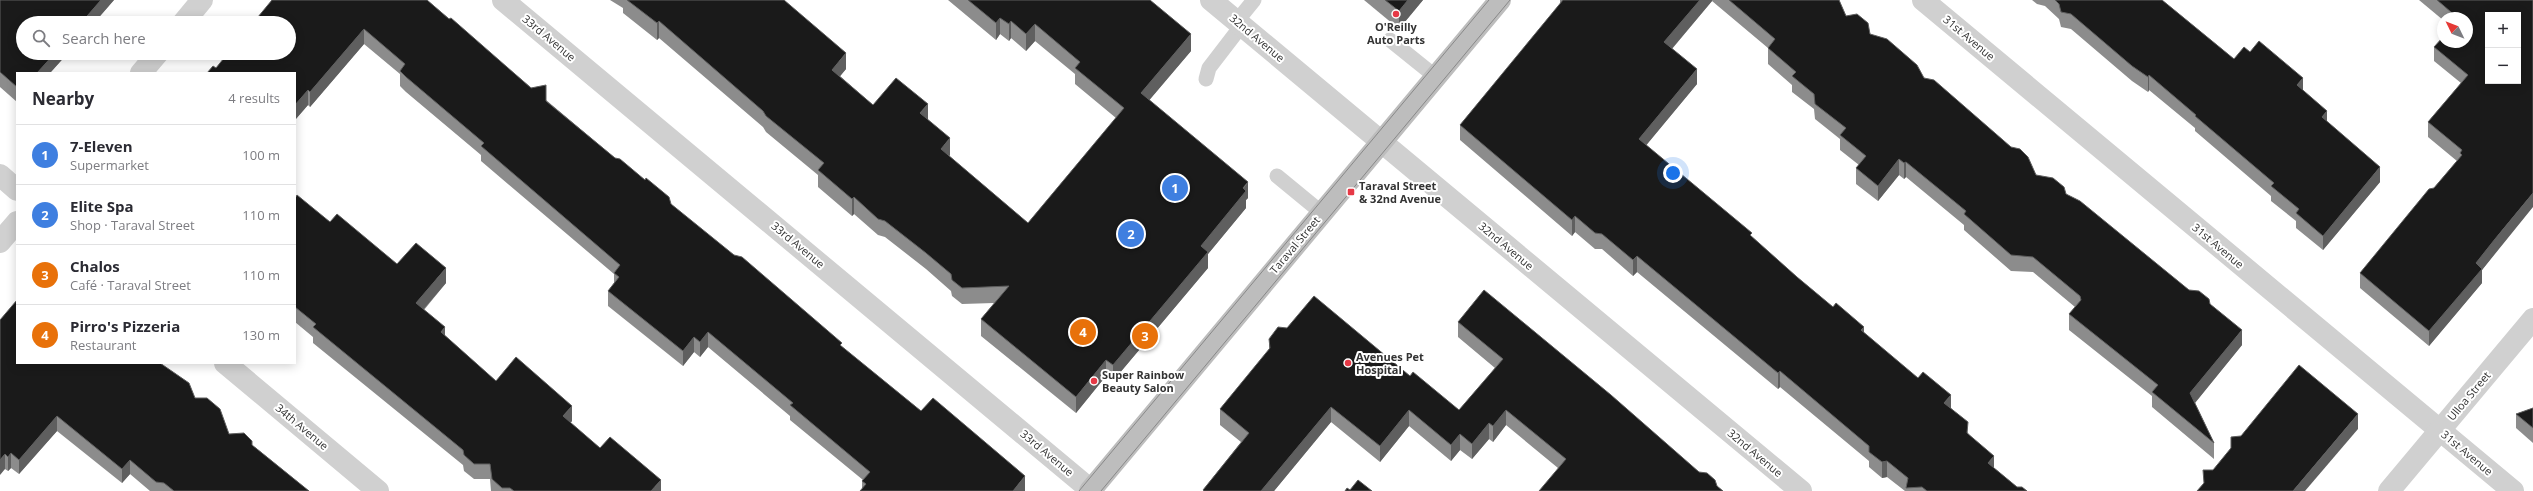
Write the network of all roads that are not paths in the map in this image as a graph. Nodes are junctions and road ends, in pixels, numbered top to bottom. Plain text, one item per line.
1 (202, 0) edge
2 (503, 0) edge
3 (1211, 0) edge
4 (1254, 0) edge
5 (1500, 0) edge
6 (1924, 0) edge
7 (189, 16) edge
8 (1239, 23) junction
9 (1390, 40) dead end
10 (152, 60) edge
11 (142, 72) edge
12 (1436, 77) junction
13 (1206, 79) dead end
14 (1381, 142) junction
15 (0, 175) edge
16 (1277, 176) dead end
17 (16, 189) edge
18 (1322, 214) junction
19 (16, 223) edge
20 (0, 242) edge
21 (2533, 319) edge
22 (226, 364) edge
23 (2440, 430) junction
24 (378, 491) edge
25 (1091, 491) edge
26 (1801, 491) edge
27 (2389, 491) edge
28 (2513, 491) edge

1 - 7 street
2 - 25 street, 33rd Avenue
3 - 8 street, 32nd Avenue
4 - 8 lane
5 - 12 street, Taraval Street
6 - 23 street, 31st Avenue
8 - 13 lane
8 - 14 street, 32nd Avenue
9 - 12 lane
10 - 11 street
12 - 14 street, Taraval Street
14 - 18 street, Taraval Street
14 - 26 street, 32nd Avenue
15 - 17 street
16 - 18 lane
18 - 25 street, Taraval Street
19 - 20 street
21 - 23 street, Ulloa Street
22 - 24 street, 34th Avenue
23 - 27 street, Ulloa Street
23 - 28 street, 31st Avenue

